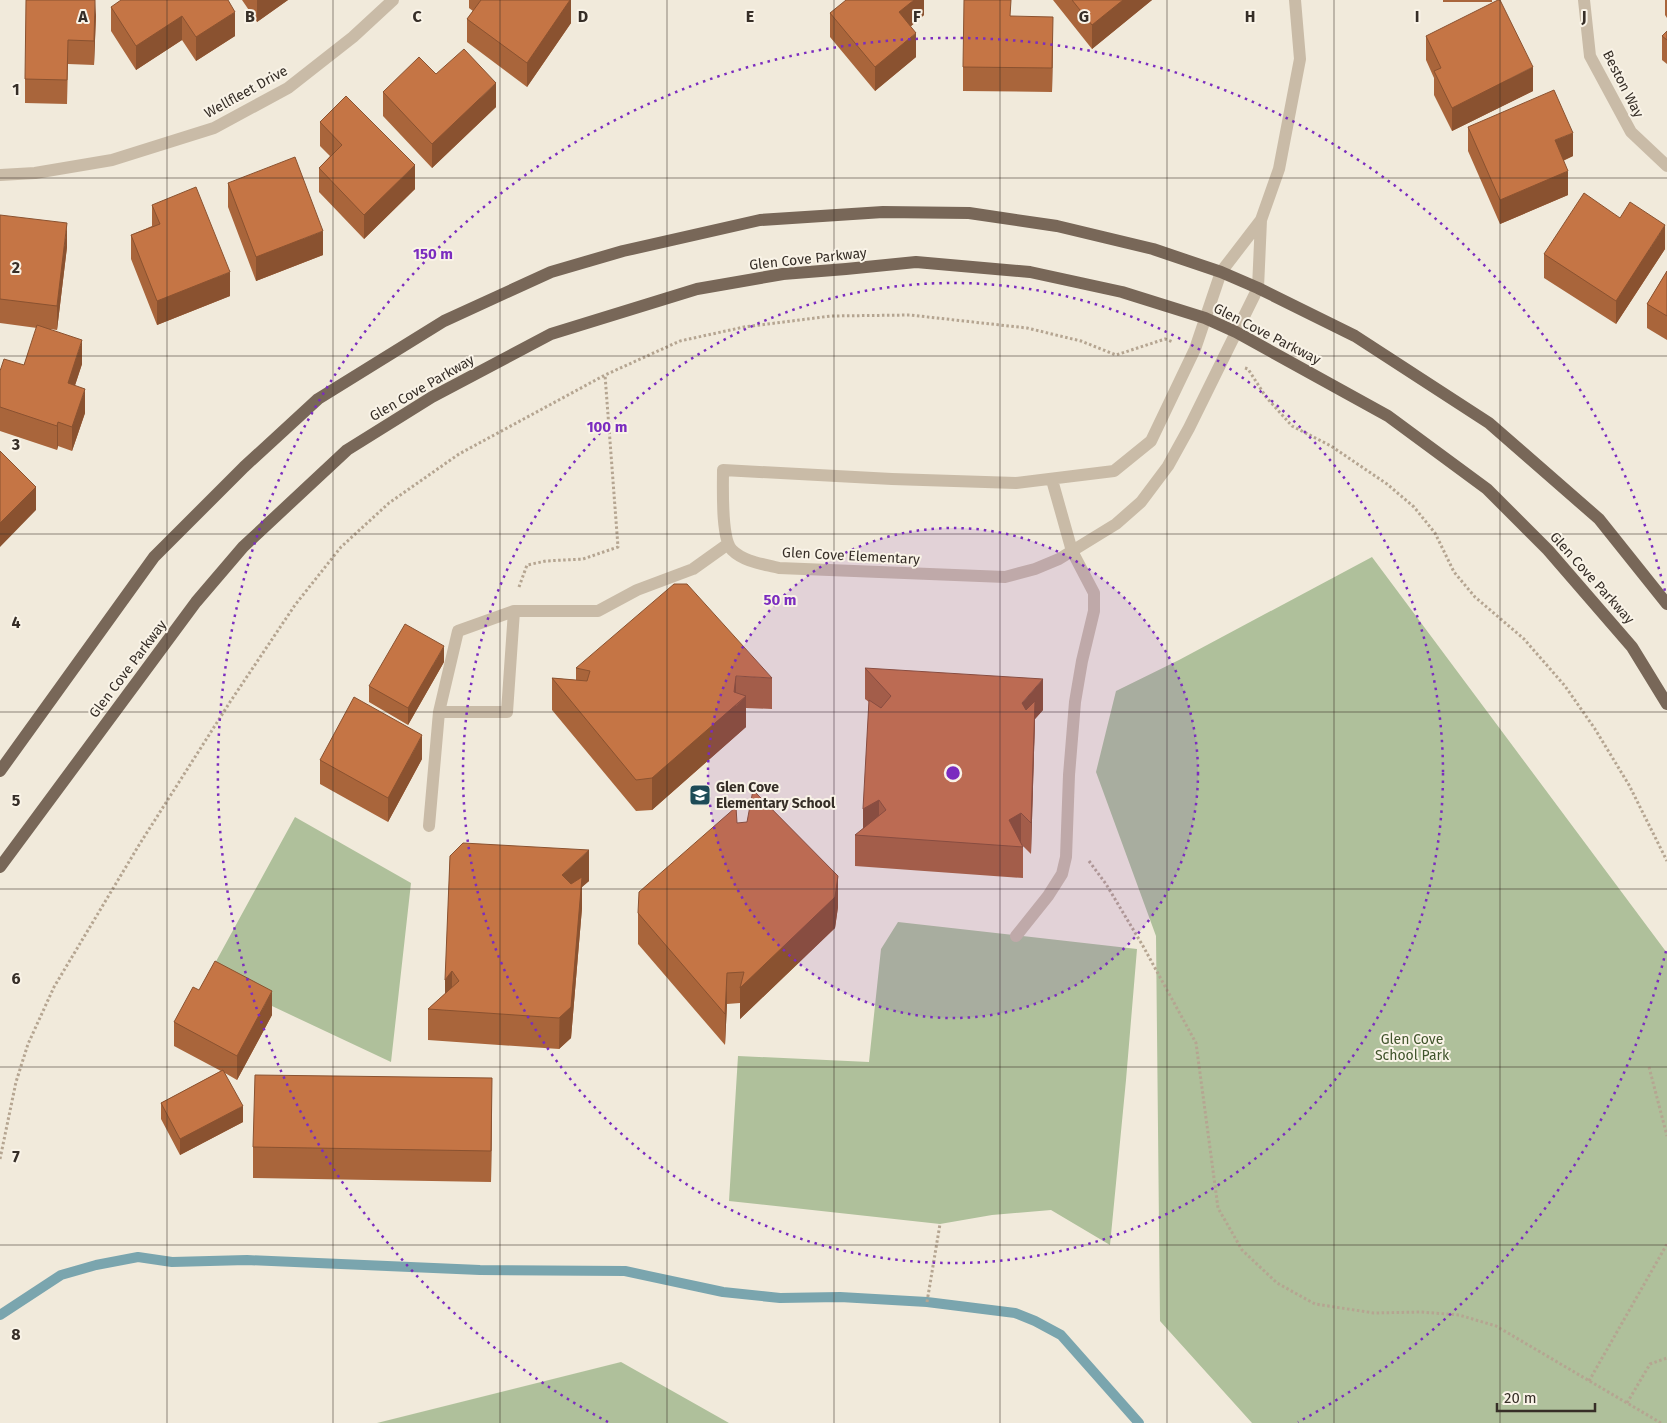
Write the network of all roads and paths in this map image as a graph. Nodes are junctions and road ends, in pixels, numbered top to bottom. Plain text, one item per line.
1 (393, 0) edge
2 (1295, 0) edge
3 (1584, 0) edge
4 (1667, 166) edge
5 (0, 175) edge
6 (1261, 220) junction
7 (1221, 272) junction
8 (1258, 288) junction
9 (1205, 318) junction
10 (1236, 332) junction
11 (605, 375) dead end
12 (1052, 480) junction
13 (728, 544) junction
14 (1072, 551) junction
15 (1667, 604) edge
16 (514, 611) junction
17 (1667, 704) edge
18 (439, 712) junction
19 (0, 772) edge
20 (428, 826) dead end
21 (1066, 858) junction
22 (0, 867) edge
23 (1016, 936) dead end
24 (1649, 1068) dead end
25 (16, 1082) dead end
26 (1667, 1136) edge
27 (0, 1159) edge
28 (940, 1224) dead end
29 (1667, 1244) edge
30 (927, 1302) dead end
31 (1667, 1358) edge
32 (1589, 1381) junction
33 (1628, 1403) junction
34 (1661, 1423) edge

1 - 5 street, Wellfleet Drive
2 - 6 street
3 - 4 street, Beston Way
6 - 7 street
6 - 8 street
7 - 8 main road
7 - 9 street
7 - 19 main road
8 - 10 street, Glen Cove Elementary
8 - 15 main road
9 - 10 main road, Glen Cove Parkway
9 - 12 street
9 - 22 main road, Glen Cove Parkway
10 - 14 street, Glen Cove Elementary
10 - 17 main road, Glen Cove Parkway
11 - 16 path
12 - 13 street
12 - 14 street
13 - 14 street, Glen Cove Elementary
13 - 16 street
14 - 21 street
16 - 18 street
16 - 18 street
18 - 20 street
21 - 23 street
21 - 32 path
24 - 26 path
25 - 27 path
28 - 30 path
29 - 32 path
31 - 33 path
32 - 33 path
33 - 34 path

